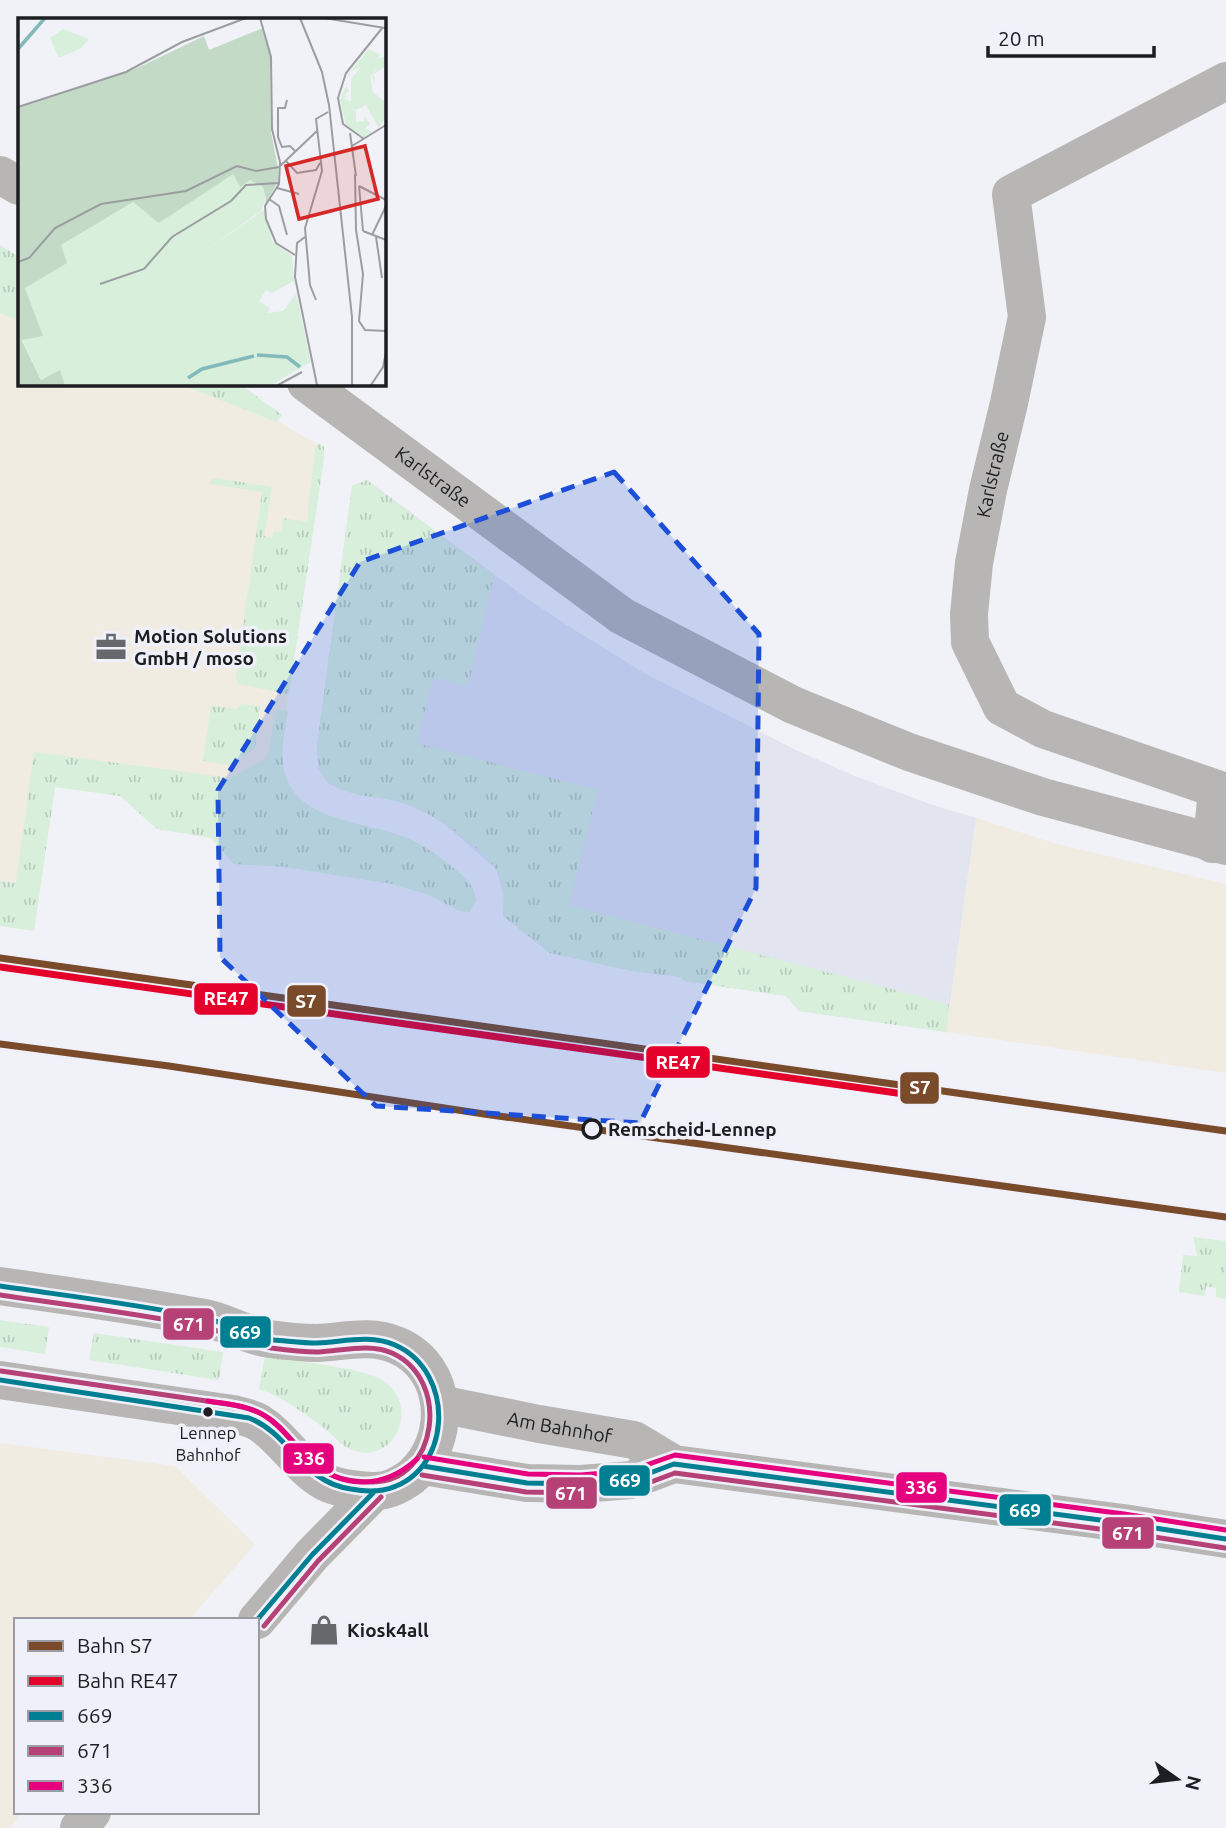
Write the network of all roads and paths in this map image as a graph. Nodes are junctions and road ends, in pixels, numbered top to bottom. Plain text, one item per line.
1 (1226, 81) edge
2 (0, 175) edge
3 (18, 185) edge
4 (309, 385) edge
5 (1219, 845) edge
6 (0, 1286) edge
7 (0, 1380) edge
8 (440, 1404) junction
9 (674, 1464) junction
10 (423, 1466) junction
11 (375, 1492) junction
12 (1226, 1539) edge
13 (259, 1618) edge
14 (90, 1814) edge
15 (79, 1828) edge

1 - 5 street, Karlstraße
2 - 3 street
4 - 5 street, Karlstraße
6 - 8 street
7 - 11 street
8 - 9 street, Am Bahnhof
8 - 10 street
9 - 10 street, Am Bahnhof
9 - 12 street, Am Bahnhof
10 - 11 street
11 - 13 street
14 - 15 street

